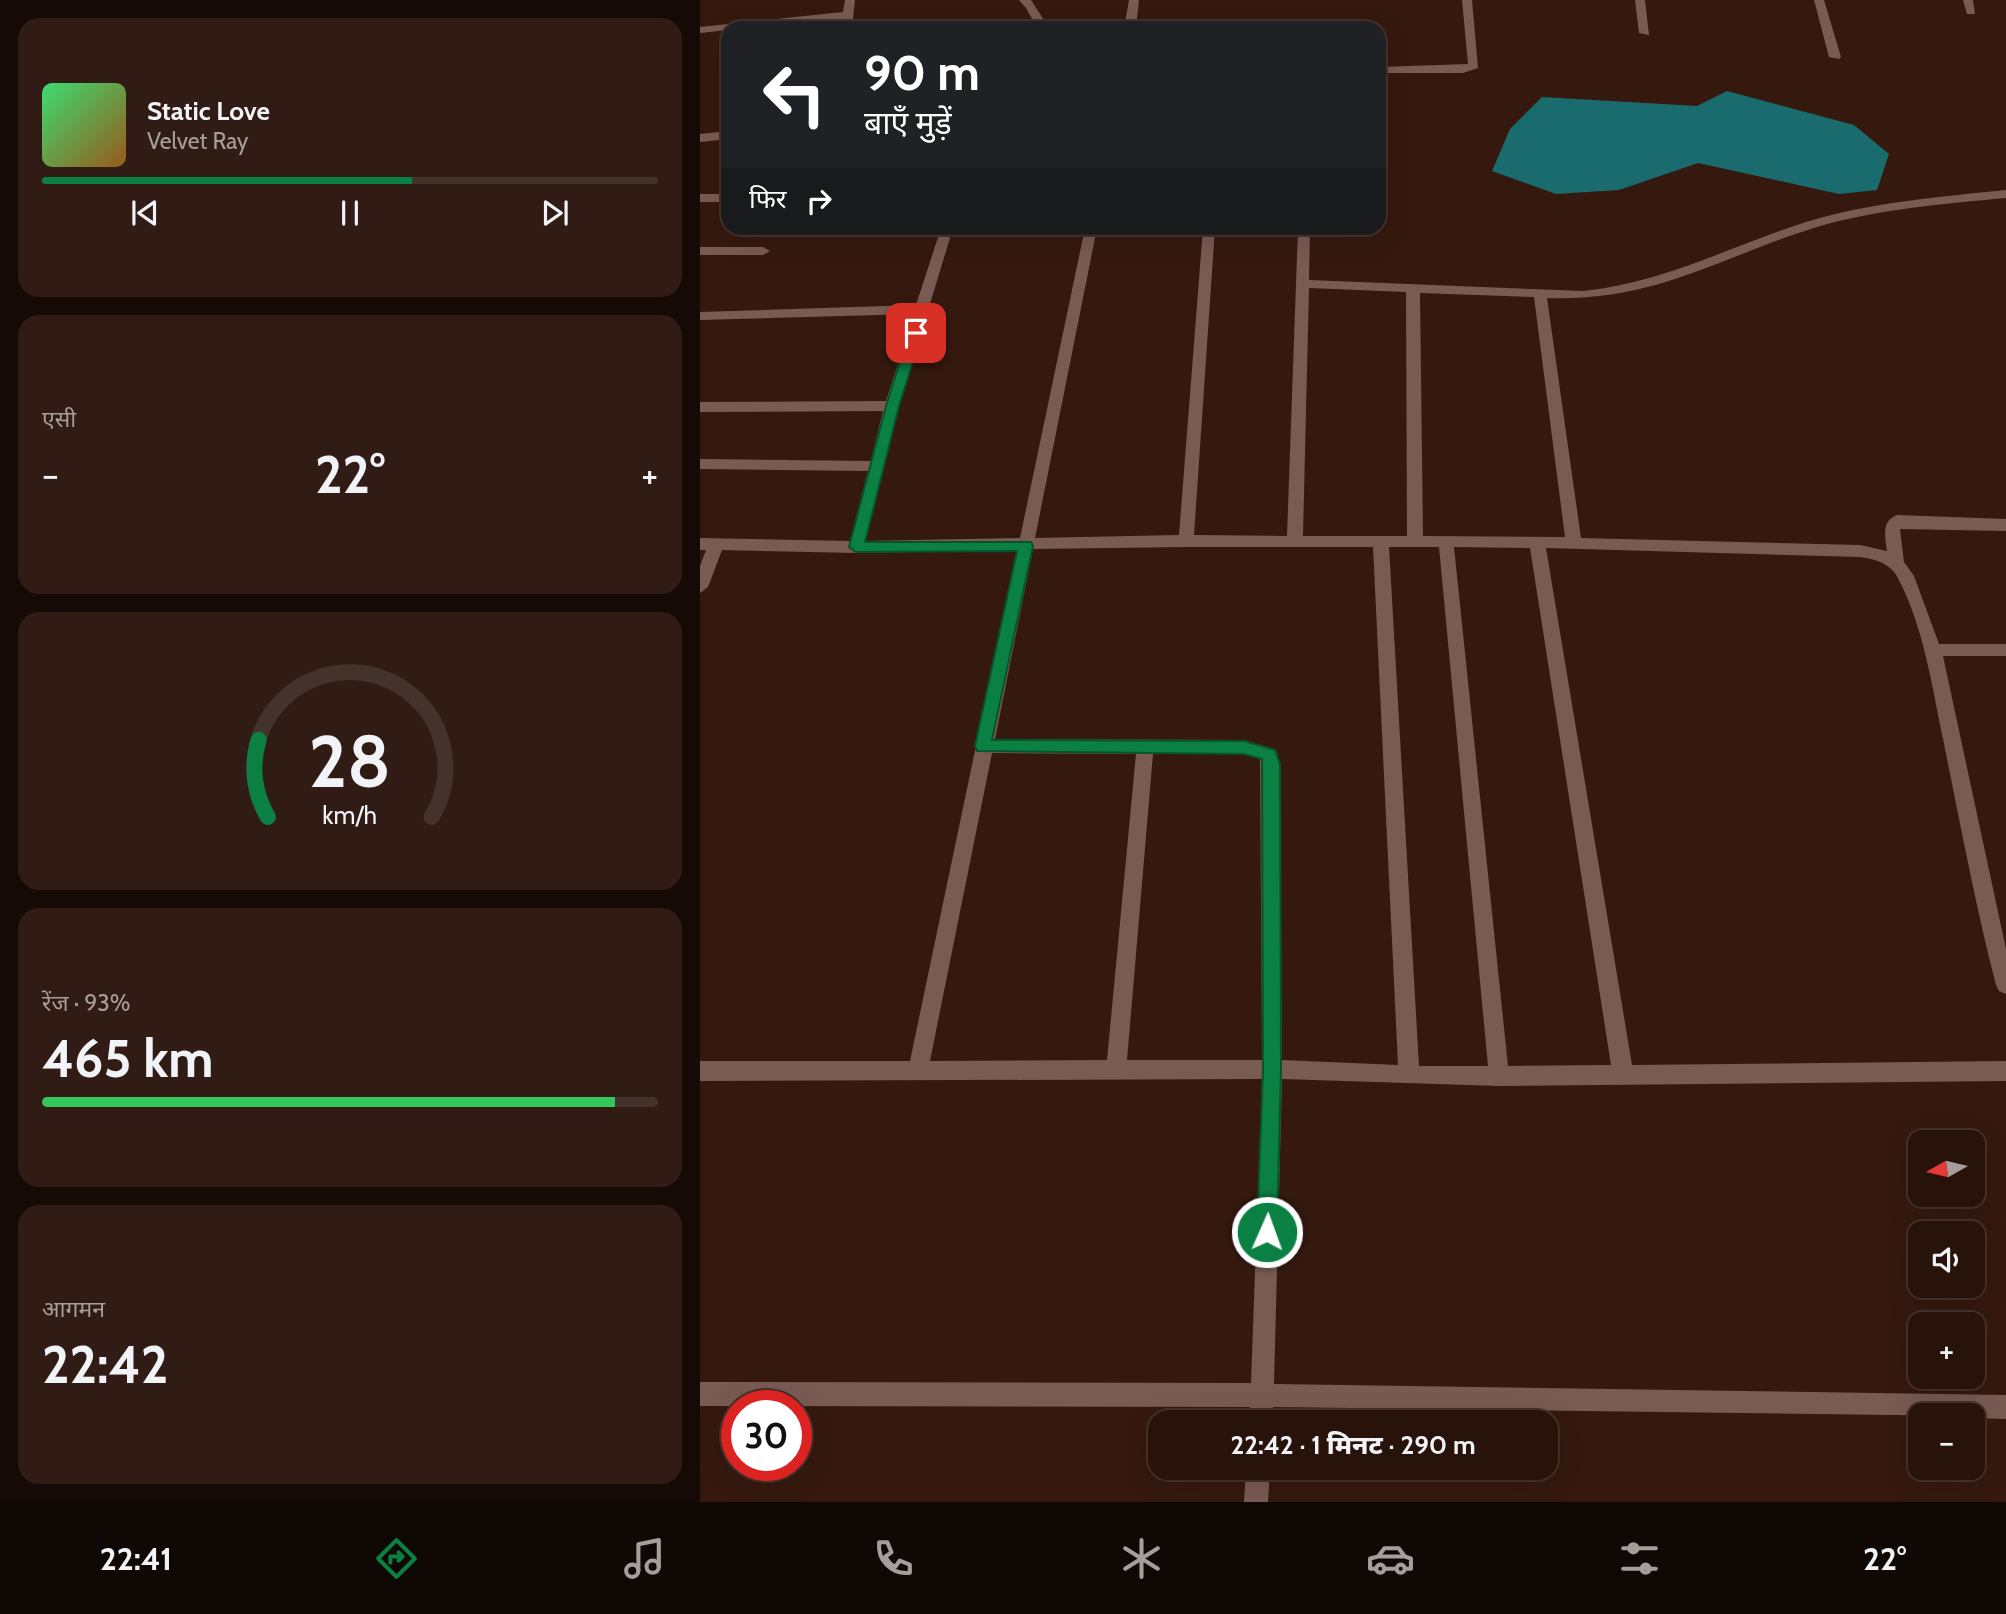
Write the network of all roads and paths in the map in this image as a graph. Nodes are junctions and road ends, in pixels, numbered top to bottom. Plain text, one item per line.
1 (849, 0) edge
2 (1024, 0) edge
3 (1134, 0) edge
4 (1467, 0) edge
5 (1640, 0) edge
6 (1819, 0) edge
7 (847, 21) edge
8 (1039, 21) edge
9 (1131, 21) edge
10 (721, 29) edge
11 (700, 30) edge
12 (1645, 33) dead end
13 (1835, 57) dead end
14 (1386, 71) edge
15 (721, 136) edge
16 (700, 138) edge
17 (2006, 194) edge
18 (700, 198) edge
19 (721, 198) edge
20 (945, 235) edge
21 (1090, 235) edge
22 (1208, 235) edge
23 (1304, 235) edge
24 (700, 251) edge
25 (763, 251) dead end
26 (1303, 284) junction
27 (1413, 288) junction
28 (1540, 293) junction
29 (923, 309) junction
30 (700, 316) edge
31 (892, 406) junction
32 (700, 407) edge
33 (700, 464) edge
34 (877, 466) junction
35 (2006, 525) edge
36 (1186, 541) junction
37 (1295, 541) junction
38 (1381, 542) junction
39 (1415, 542) junction
40 (1446, 542) junction
41 (1537, 542) junction
42 (1574, 543) junction
43 (708, 544) edge
44 (1026, 546) junction
45 (856, 547) junction
46 (1896, 564) junction
47 (700, 587) edge
48 (1933, 650) junction
49 (2006, 650) edge
50 (983, 746) junction
51 (1144, 747) junction
52 (2006, 985) edge
53 (1272, 1069) junction
54 (1116, 1070) junction
55 (700, 1071) edge
56 (2006, 1071) edge
57 (918, 1072) junction
58 (1623, 1074) junction
59 (1409, 1075) junction
60 (1499, 1076) junction
61 (700, 1394) edge
62 (1262, 1395) junction
63 (2006, 1407) edge
64 (1261, 1410) edge
65 (1257, 1480) edge
66 (1256, 1502) edge

1 - 7 street
2 - 8 street
3 - 9 street
4 - 14 street
5 - 12 street
6 - 13 street
10 - 11 street
15 - 16 street
17 - 28 street
18 - 19 street
20 - 29 street
21 - 44 street
22 - 36 street
23 - 26 street
24 - 25 street
26 - 27 street
26 - 37 street
27 - 28 street
27 - 39 street
28 - 42 street
29 - 30 street
29 - 31 street
31 - 32 street
31 - 34 street
33 - 34 street
34 - 45 street
35 - 46 street
36 - 37 street
36 - 44 street
37 - 38 street
38 - 39 street
38 - 59 street
39 - 40 street
40 - 41 street
40 - 60 street
41 - 42 street
41 - 58 street
42 - 46 street
43 - 45 street
43 - 47 street
44 - 45 street
44 - 50 street
46 - 48 street
48 - 49 street
48 - 52 street
50 - 51 street
50 - 57 street
51 - 53 street
51 - 54 street
53 - 54 street
53 - 59 street
53 - 62 street
54 - 57 street
55 - 57 street
56 - 58 street
58 - 60 street
59 - 60 street
61 - 62 street
62 - 63 street
62 - 64 street
65 - 66 street

